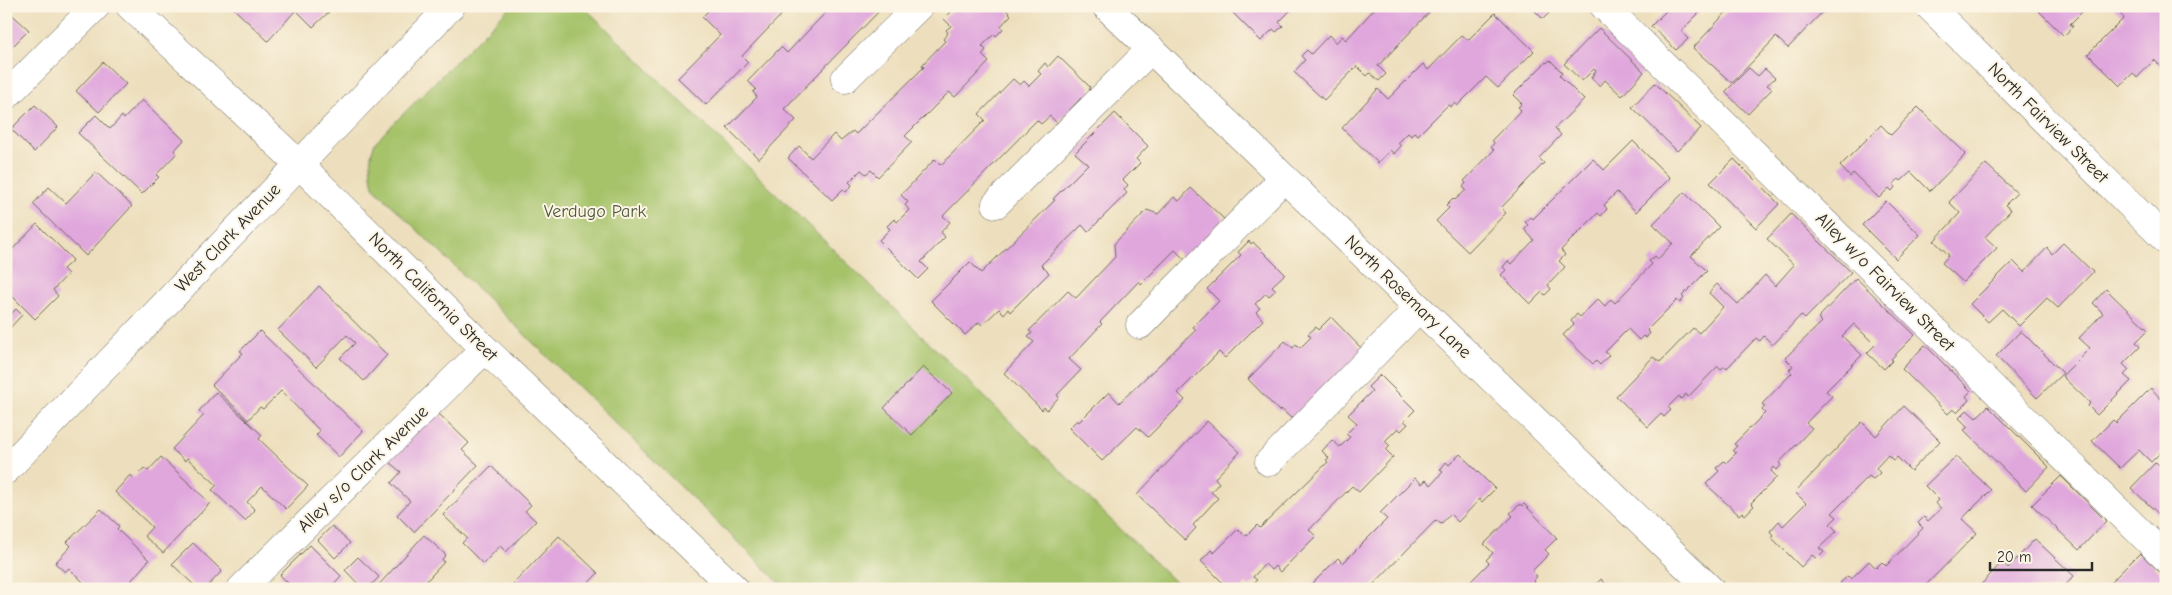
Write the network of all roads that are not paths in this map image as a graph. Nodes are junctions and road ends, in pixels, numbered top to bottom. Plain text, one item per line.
1 (96, 6) edge
2 (130, 6) edge
3 (451, 6) edge
4 (919, 6) edge
5 (1106, 6) edge
6 (1604, 6) edge
7 (1929, 6) edge
8 (1151, 49) junction
9 (845, 79) dead end
10 (6, 96) edge
11 (299, 164) junction
12 (1284, 178) junction
13 (996, 204) dead end
14 (2166, 240) edge
15 (1419, 308) junction
16 (1140, 325) dead end
17 (485, 349) junction
18 (1269, 462) dead end
19 (6, 470) edge
20 (2166, 558) edge
21 (1695, 584) edge
22 (240, 589) edge
23 (735, 589) edge

1 - 10 street
2 - 11 street, North California Street
3 - 11 street, West Clark Avenue
4 - 9 street
5 - 8 street, North Rosemary Lane
6 - 20 street, Alley w/o Fairview Street
7 - 14 street, North Fairview Street
8 - 12 street, North Rosemary Lane
8 - 13 street
11 - 17 street, North California Street
11 - 19 street, West Clark Avenue
12 - 15 street, North Rosemary Lane
12 - 16 street
15 - 18 street
15 - 21 street, North Rosemary Lane
17 - 22 street, Alley s/o Clark Avenue
17 - 23 street, North California Street

